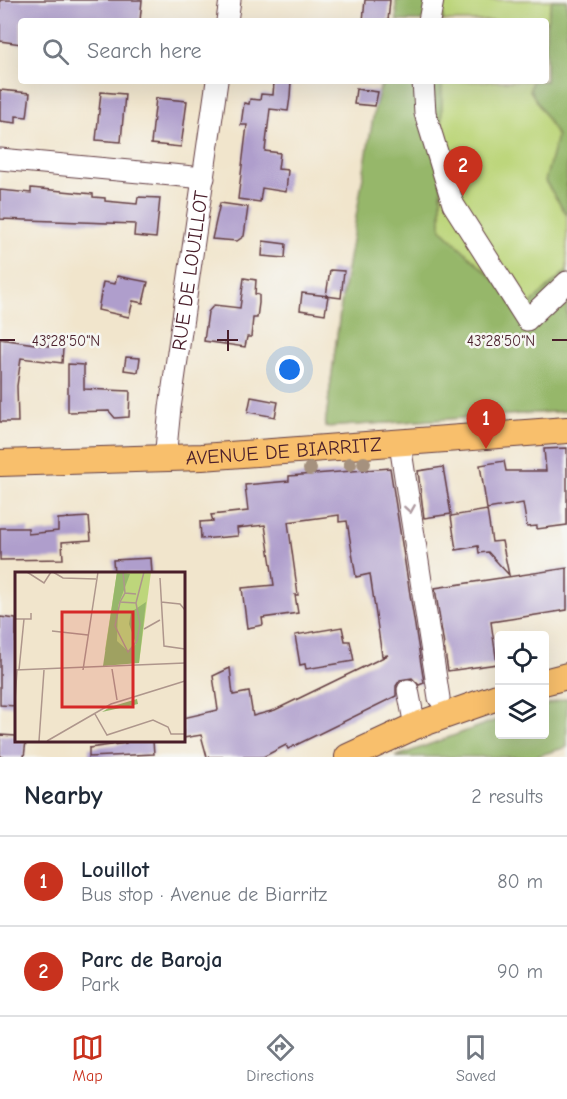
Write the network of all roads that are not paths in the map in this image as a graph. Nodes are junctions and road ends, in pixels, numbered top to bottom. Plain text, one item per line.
1 (230, 0) edge
2 (433, 0) edge
3 (227, 18) edge
4 (430, 18) edge
5 (217, 84) edge
6 (423, 84) edge
7 (0, 159) edge
8 (204, 178) junction
9 (567, 282) edge
10 (567, 430) edge
11 (401, 451) dead end
12 (165, 459) junction
13 (0, 463) edge
14 (567, 676) edge
15 (549, 681) edge
16 (408, 690) dead end
17 (439, 698) dead end
18 (495, 698) edge
19 (415, 726) junction
20 (348, 757) edge

1 - 3 street
2 - 4 street
5 - 8 street, RUE DE LOUILLOT
6 - 9 street
7 - 8 street
8 - 12 street, RUE DE LOUILLOT
10 - 12 main road, AVENUE DE BIARRITZ
11 -> 17 street
12 - 13 main road, AVENUE DE BIARRITZ
14 - 15 main road
16 - 19 street
18 - 19 main road
19 - 20 main road

